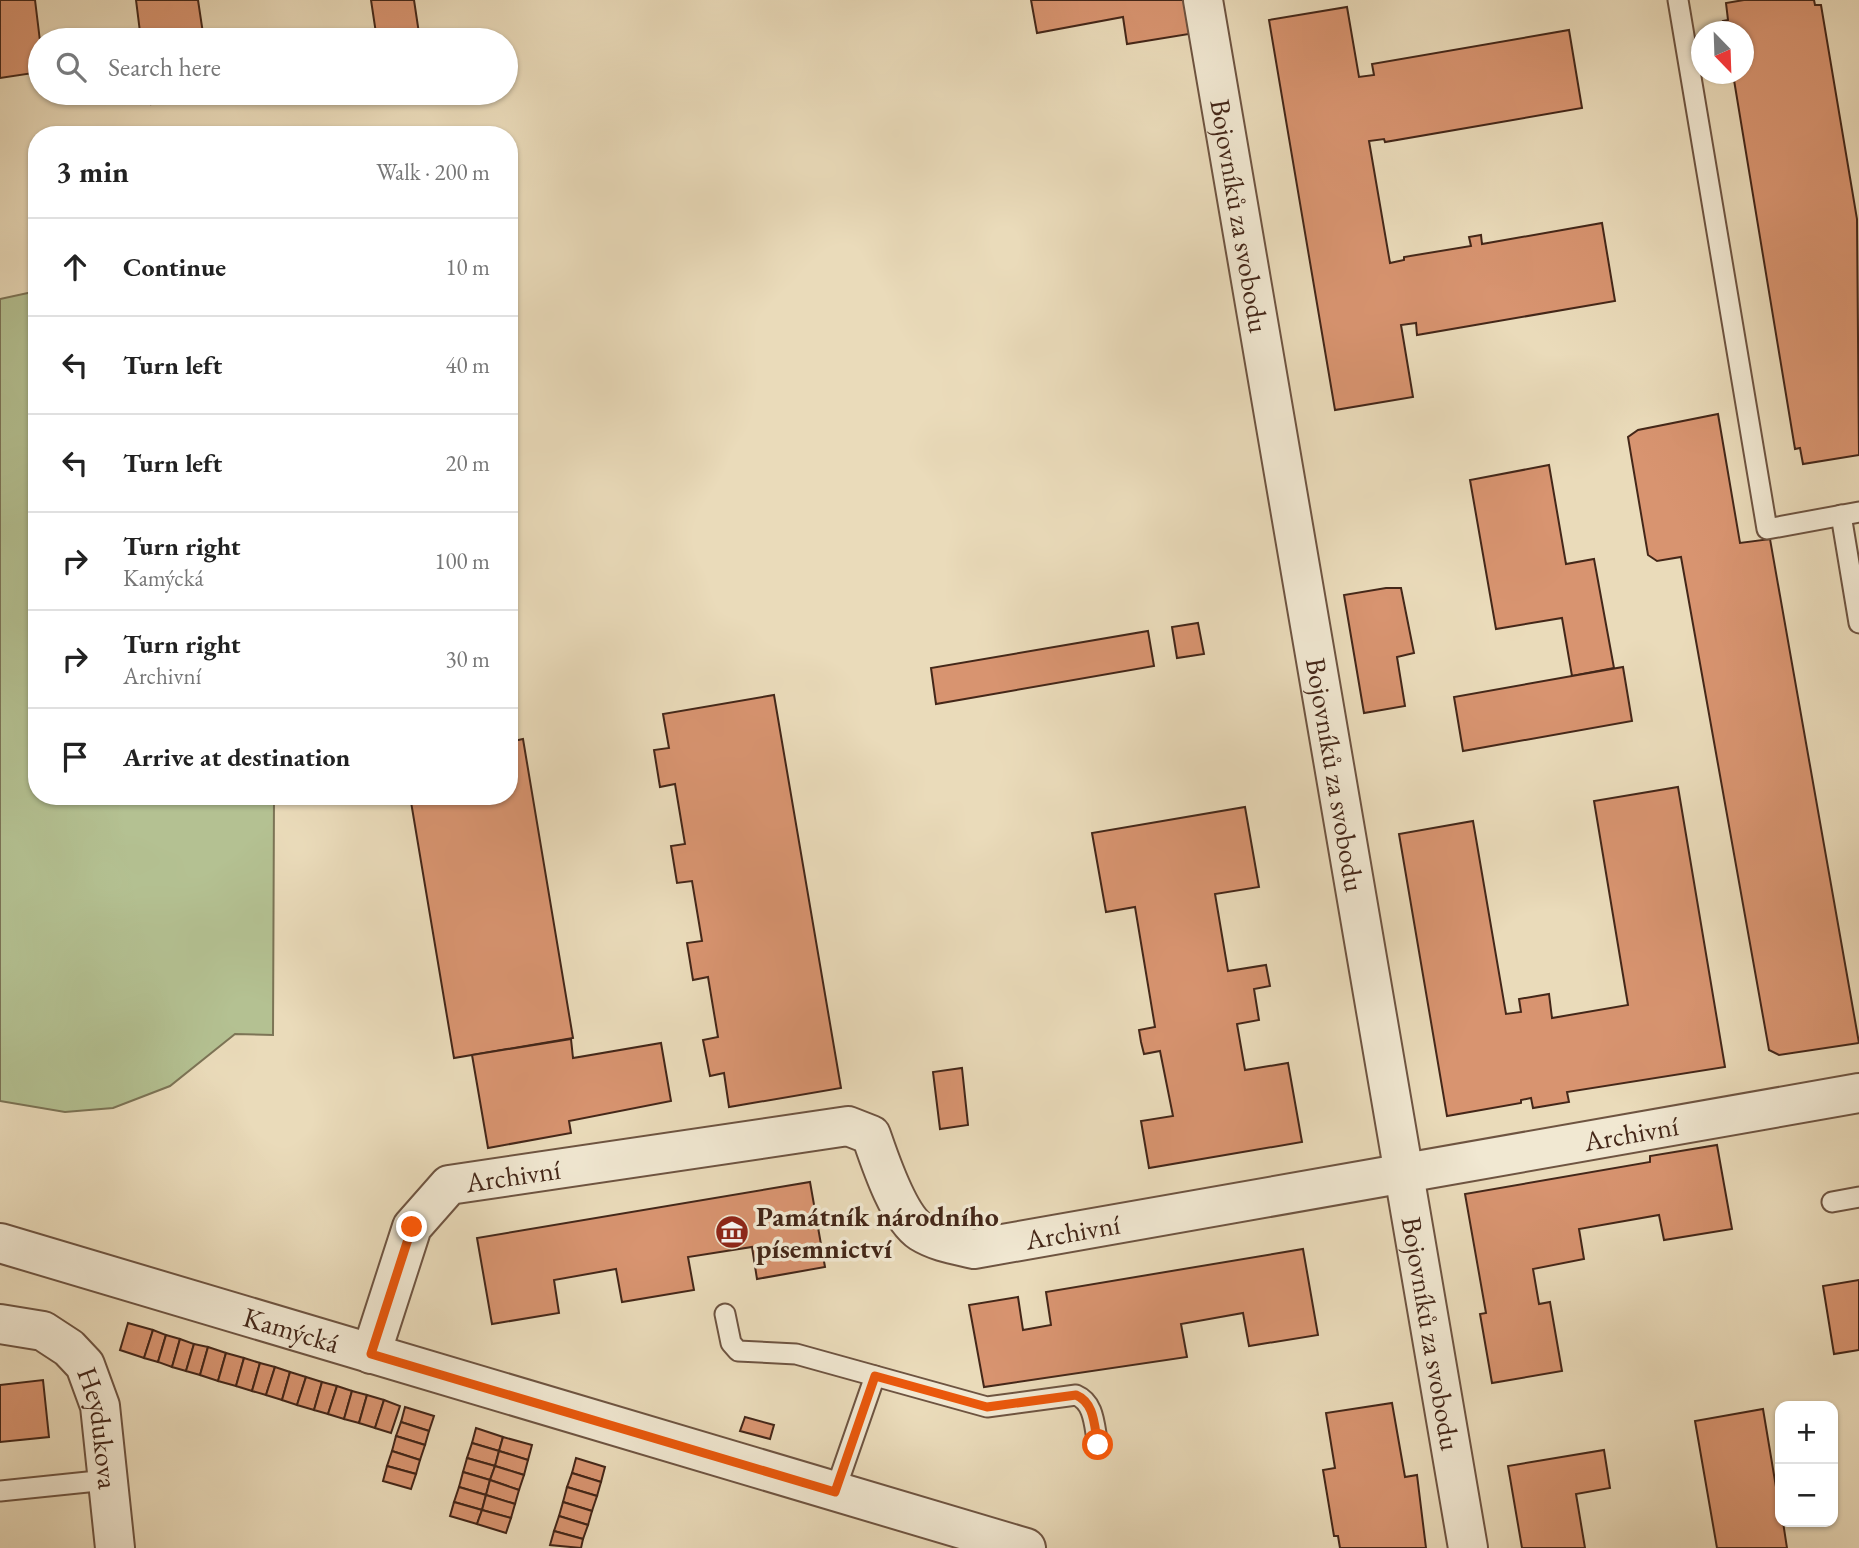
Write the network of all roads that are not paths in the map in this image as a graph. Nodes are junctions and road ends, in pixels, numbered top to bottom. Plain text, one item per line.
1 (1203, 0) edge
2 (1678, 0) edge
3 (1850, 513) edge
4 (1859, 623) edge
5 (1859, 1093) edge
6 (1404, 1171) junction
7 (1859, 1197) edge
8 (1832, 1202) dead end
9 (0, 1243) edge
10 (725, 1314) dead end
11 (0, 1324) edge
12 (371, 1354) junction
13 (875, 1376) junction
14 (1098, 1445) dead end
15 (107, 1480) junction
16 (0, 1491) edge
17 (835, 1492) junction
18 (115, 1548) edge
19 (1026, 1548) edge
20 (1468, 1548) edge

1 - 6 street, Bojovníků za svobodu
2 - 3 lane
3 - 4 lane
5 - 6 street, Archivní
6 - 12 street, Archivní
6 - 20 street, Bojovníků za svobodu
7 - 8 lane
9 - 12 street, Kamýcká
10 - 13 lane
11 - 15 street, Heydukova
12 - 17 street, Kamýcká
13 - 14 lane
13 - 17 lane
15 - 16 lane
15 - 18 street, Heydukova
17 - 19 street, Kamýcká

